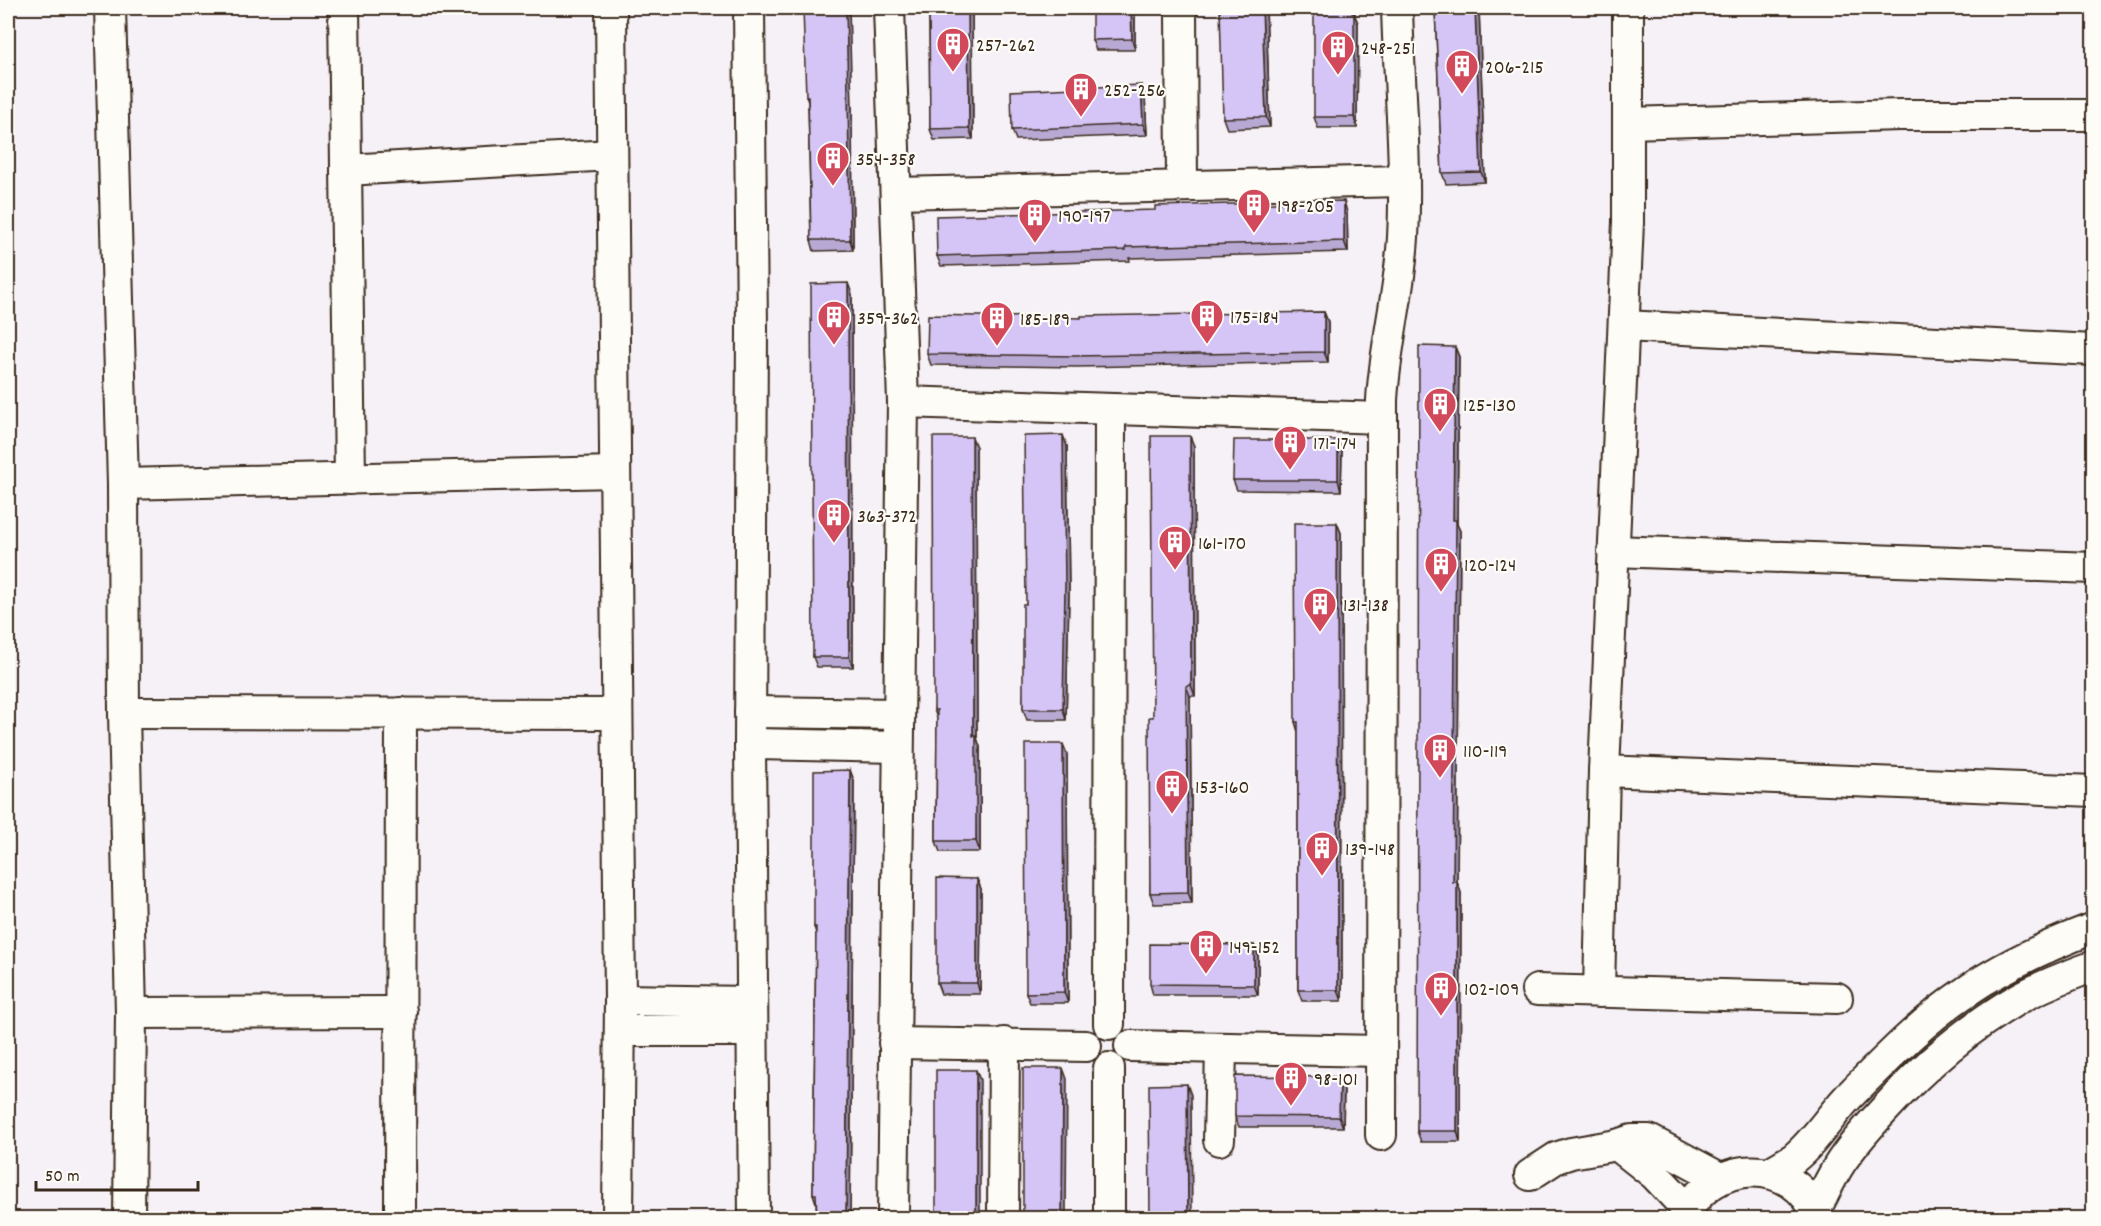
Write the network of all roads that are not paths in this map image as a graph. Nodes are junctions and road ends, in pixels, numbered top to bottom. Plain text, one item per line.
1 (110, 8) edge
2 (344, 8) edge
3 (611, 8) edge
4 (749, 8) edge
5 (889, 8) edge
6 (1181, 8) edge
7 (1397, 8) edge
8 (1628, 8) edge
9 (2094, 115) edge
10 (1628, 123) junction
11 (612, 155) junction
12 (346, 170) junction
13 (1403, 181) junction
14 (1182, 186) junction
15 (897, 193) junction
16 (1624, 326) junction
17 (2094, 350) edge
18 (903, 402) junction
19 (1110, 410) junction
20 (1382, 418) junction
21 (615, 472) junction
22 (350, 479) junction
23 (123, 484) junction
24 (1613, 551) junction
25 (2094, 568) edge
26 (750, 712) junction
27 (124, 713) junction
28 (401, 713) junction
29 (617, 714) junction
30 (899, 714) junction
31 (750, 744) junction
32 (898, 747) junction
33 (1604, 771) junction
34 (2094, 790) edge
35 (2094, 928) edge
36 (2094, 966) edge
37 (1536, 990) dead end
38 (1599, 992) junction
39 (1837, 998) dead end
40 (620, 1000) junction
41 (752, 1002) junction
42 (401, 1012) junction
43 (131, 1013) junction
44 (1109, 1024) junction
45 (620, 1031) junction
46 (752, 1031) junction
47 (894, 1043) junction
48 (1004, 1043) junction
49 (1086, 1046) junction
50 (1130, 1046) junction
51 (1221, 1048) junction
52 (1381, 1051) junction
53 (1109, 1068) junction
54 (1381, 1135) dead end
55 (1219, 1140) dead end
56 (1617, 1145) junction
57 (1769, 1173) junction
58 (1530, 1175) dead end
59 (1720, 1178) junction
60 (1686, 1214) edge
61 (1817, 1214) edge
62 (129, 1218) edge
63 (400, 1218) edge
64 (618, 1218) edge
65 (754, 1218) edge
66 (893, 1218) edge
67 (1003, 1218) edge
68 (1109, 1218) edge

1 - 23 street
2 - 12 street
3 - 11 street
4 - 26 street
5 - 15 street
6 - 14 street
7 - 13 street
8 - 10 street
9 - 10 street
10 - 16 street
11 - 12 street
11 - 21 street
12 - 22 street
13 - 14 street
13 - 20 street
14 - 15 street
15 - 18 street
16 - 17 street
16 - 24 street
18 - 19 street
18 - 30 street
19 - 20 street
19 - 44 street
20 - 52 street
21 - 22 street
21 - 29 street
22 - 23 street
23 - 27 street
24 - 25 street
24 - 33 street
26 - 30 street
26 - 31 street
27 - 28 street
27 - 43 street
28 - 29 street
28 - 42 street
29 - 40 street
30 - 32 street
31 - 32 street
31 - 41 street
32 - 47 street
33 - 34 street
33 - 38 street
35 - 57 street
36 - 61 street
37 - 38 street
38 - 39 street
40 - 41 street
40 - 45 street
41 - 46 street
42 - 43 street
42 - 63 street
43 - 62 street
44 - 49 street
44 - 50 street
45 - 46 street
45 - 64 street
46 - 65 street
47 - 48 street
47 - 66 street
48 - 49 street
48 - 67 street
49 - 53 street
50 - 51 street
50 - 53 street
51 - 52 street
51 - 55 street
52 - 54 street
53 - 68 street
56 - 58 street
56 - 59 street
56 - 60 street
57 - 59 street
57 - 61 street
59 - 60 street

